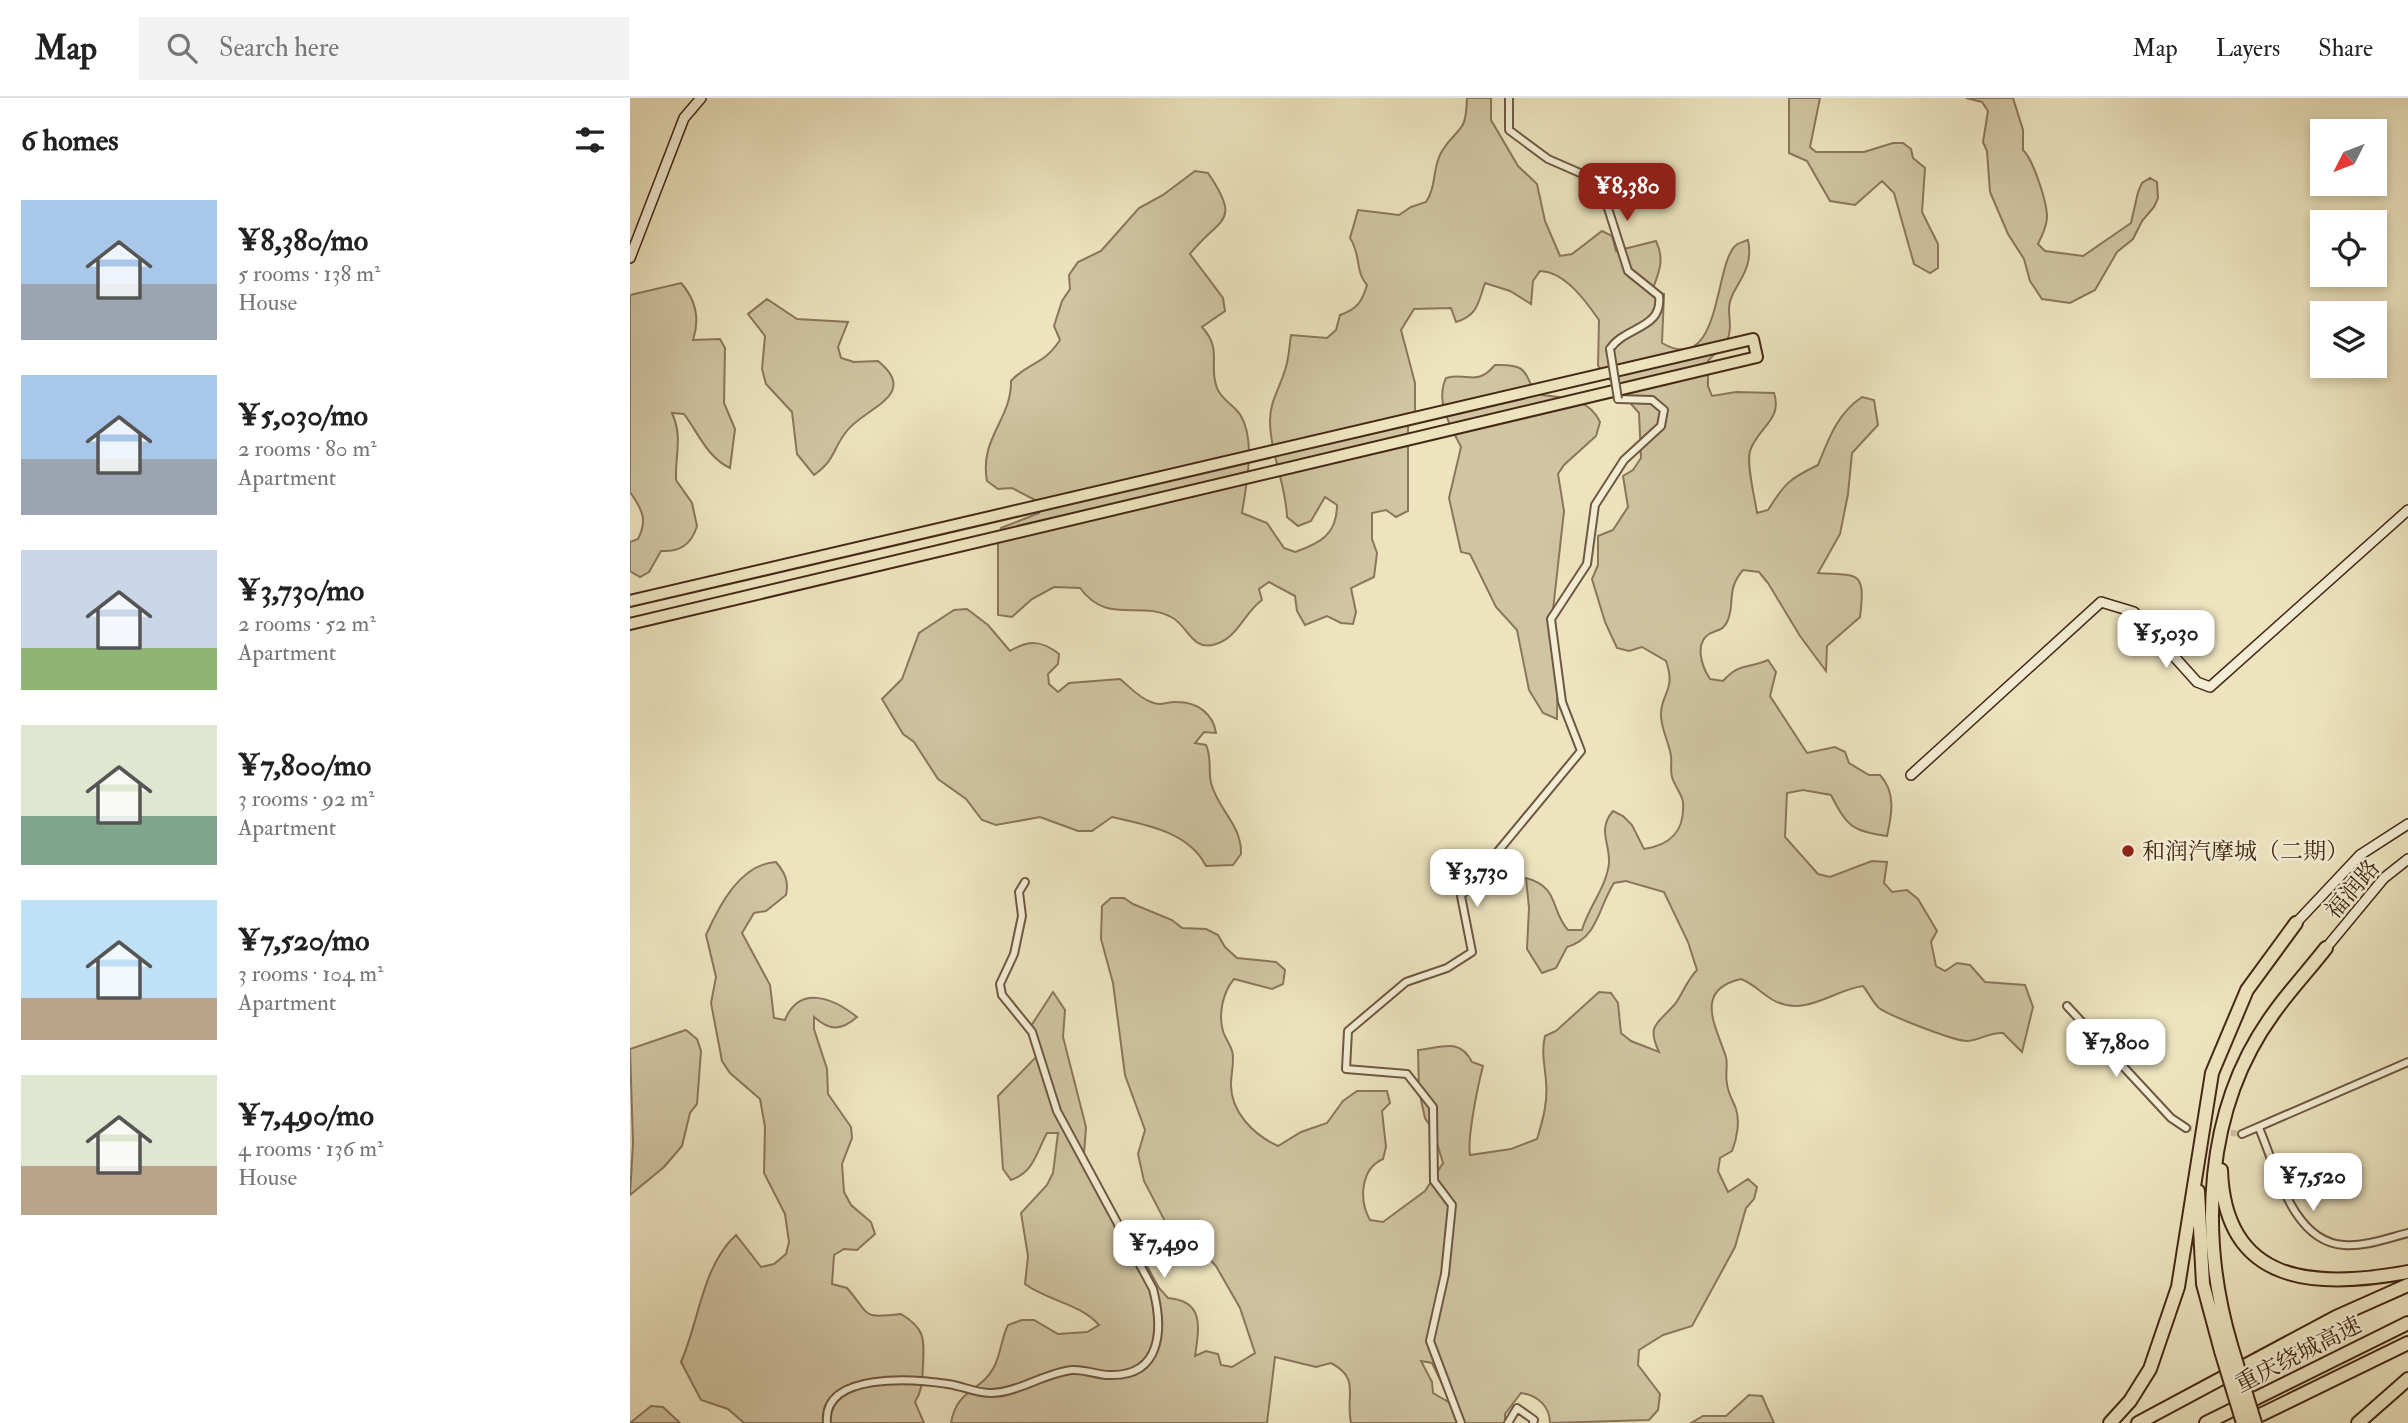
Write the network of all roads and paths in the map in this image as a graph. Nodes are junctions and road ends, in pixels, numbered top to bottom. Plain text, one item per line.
1 (701, 98) edge
2 (1510, 98) edge
3 (630, 258) edge
4 (2408, 510) edge
5 (630, 601) edge
6 (630, 624) edge
7 (1911, 775) dead end
8 (2408, 824) edge
9 (2408, 859) edge
10 (1025, 881) dead end
11 (2296, 923) joint
12 (2326, 948) joint
13 (2067, 1006) dead end
14 (2408, 1062) edge
15 (2186, 1128) tunnel mouth
16 (2259, 1128) junction
17 (2242, 1134) tunnel mouth
18 (2220, 1142) junction
19 (2197, 1156) junction
20 (2408, 1233) edge
21 (2408, 1272) edge
22 (2408, 1285) edge
23 (2408, 1323) edge
24 (2408, 1342) edge
25 (2226, 1348) junction
26 (2408, 1379) edge
27 (827, 1423) edge
28 (1461, 1423) edge
29 (1508, 1423) edge
30 (1533, 1423) edge
31 (2110, 1423) edge
32 (2138, 1423) edge
33 (2206, 1423) edge
34 (2244, 1423) edge
35 (2255, 1423) edge
36 (2358, 1423) edge

1 - 3 street
2 - 28 street, bridge
4 - 7 street
5 - 6 main road
8 - 11 street, 福润路
9 - 12 street, 福润路
10 - 27 street
11 - 19 highway
12 - 18 highway
13 - 15 street
14 - 16 street
16 - 17 street
16 - 20 street
18 - 21 highway
18 - 25 highway
19 - 25 highway
19 - 31 highway
22 - 32 highway
23 - 33 highway, 重庆绕城高速
24 - 34 highway, 重庆绕城高速
25 - 34 highway, bridge
25 - 35 highway, bridge
26 - 36 highway
29 - 30 street

